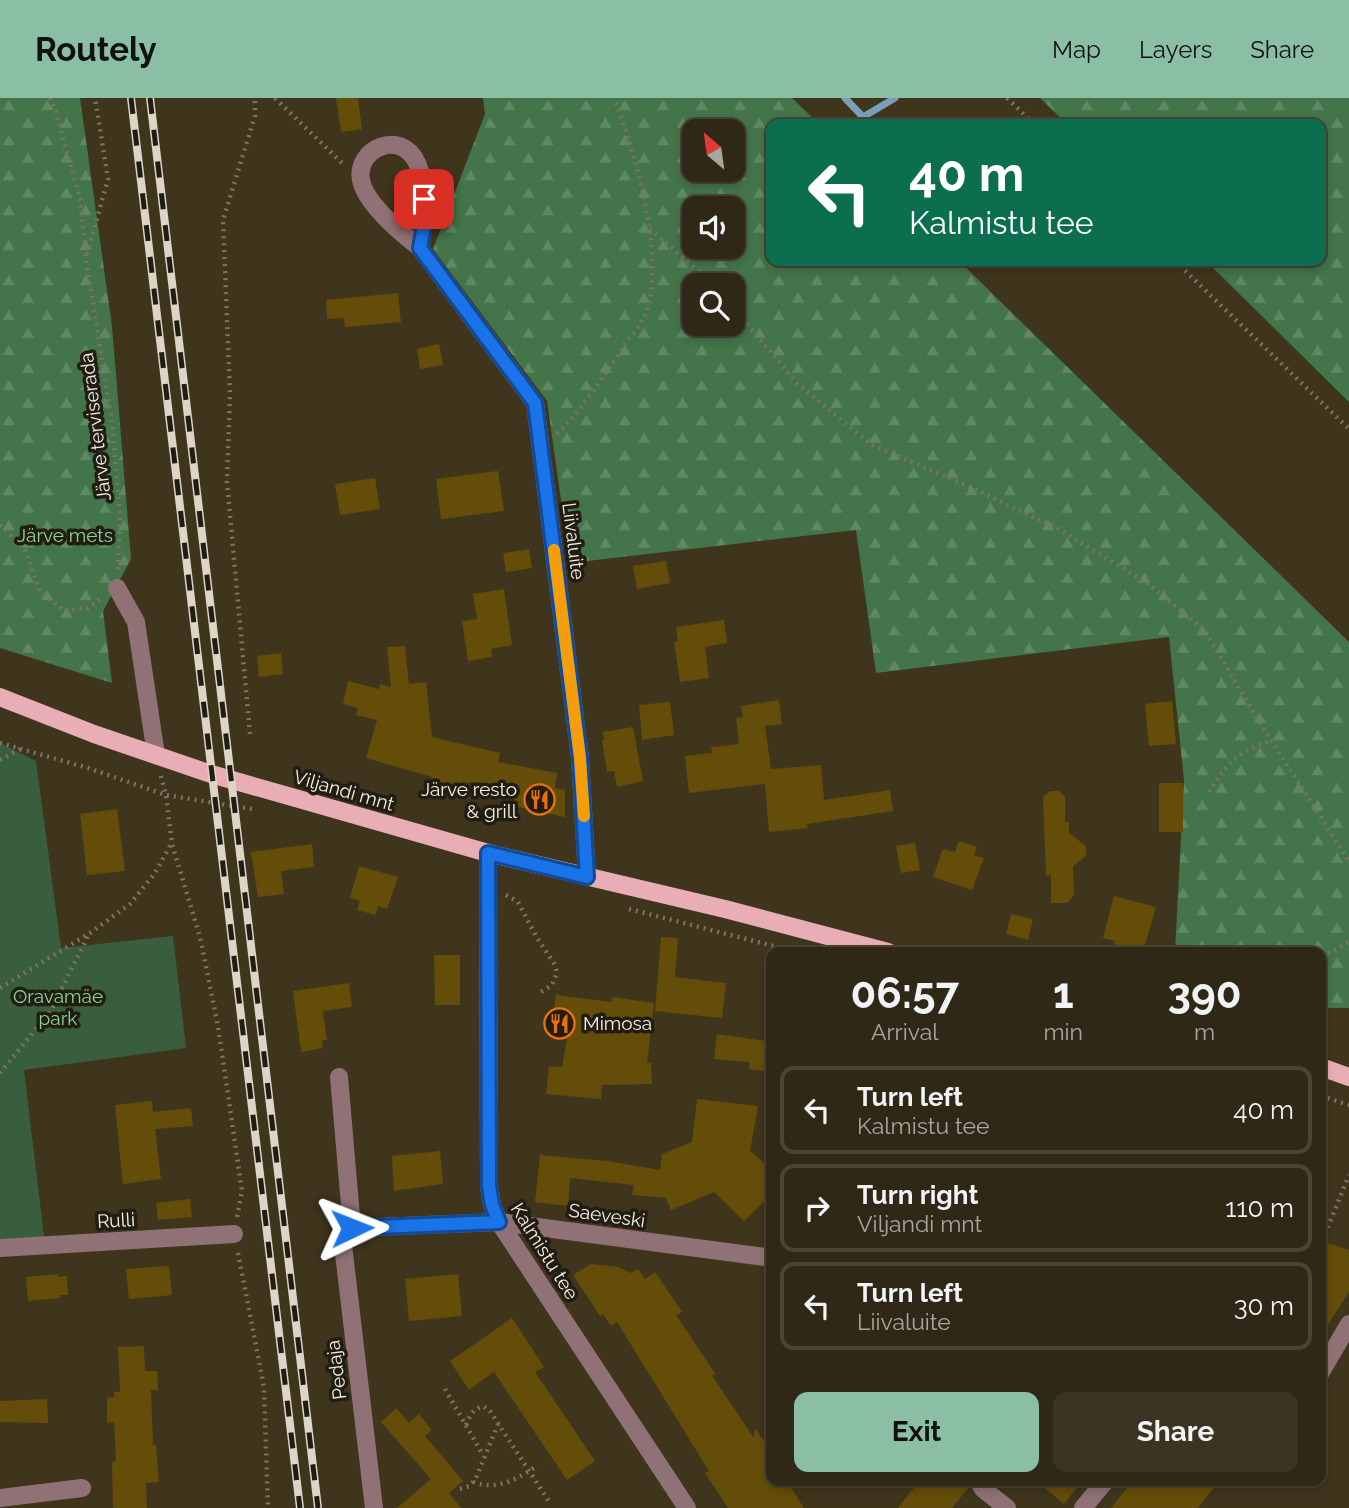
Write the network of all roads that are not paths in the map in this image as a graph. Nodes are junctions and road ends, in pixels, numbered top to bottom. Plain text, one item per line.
1 (420, 248) junction
2 (117, 588) road end
3 (0, 697) edge
4 (156, 755) junction
5 (488, 853) junction
6 (587, 877) junction
7 (868, 947) edge
8 (1326, 1070) edge
9 (339, 1077) dead end
10 (1349, 1077) edge
11 (499, 1222) junction
12 (352, 1228) junction
13 (234, 1234) road end
14 (0, 1248) edge
15 (766, 1257) edge
16 (1349, 1324) edge
17 (1326, 1363) edge
18 (981, 1486) edge
19 (1101, 1486) edge
20 (82, 1488) dead end
21 (0, 1498) edge
22 (374, 1508) edge
23 (687, 1508) edge
24 (1007, 1508) edge
25 (1083, 1508) edge

1 - 1 street, Liivaluite
1 - 6 street, Liivaluite
2 - 4 street
3 - 4 main road, Viljandi mnt
4 - 5 main road, Viljandi mnt
5 - 6 main road, Viljandi mnt
5 - 11 street, Kalmistu tee
6 - 7 main road, Viljandi mnt
8 - 10 main road
9 - 12 street, Pedaja
11 - 12 street, Saeveski
11 - 15 street, Saeveski
11 - 23 street, Kalmistu tee
12 - 22 street, Pedaja
13 - 14 street, Rulli
16 - 17 street
18 - 24 street
19 - 25 street
20 - 21 street

